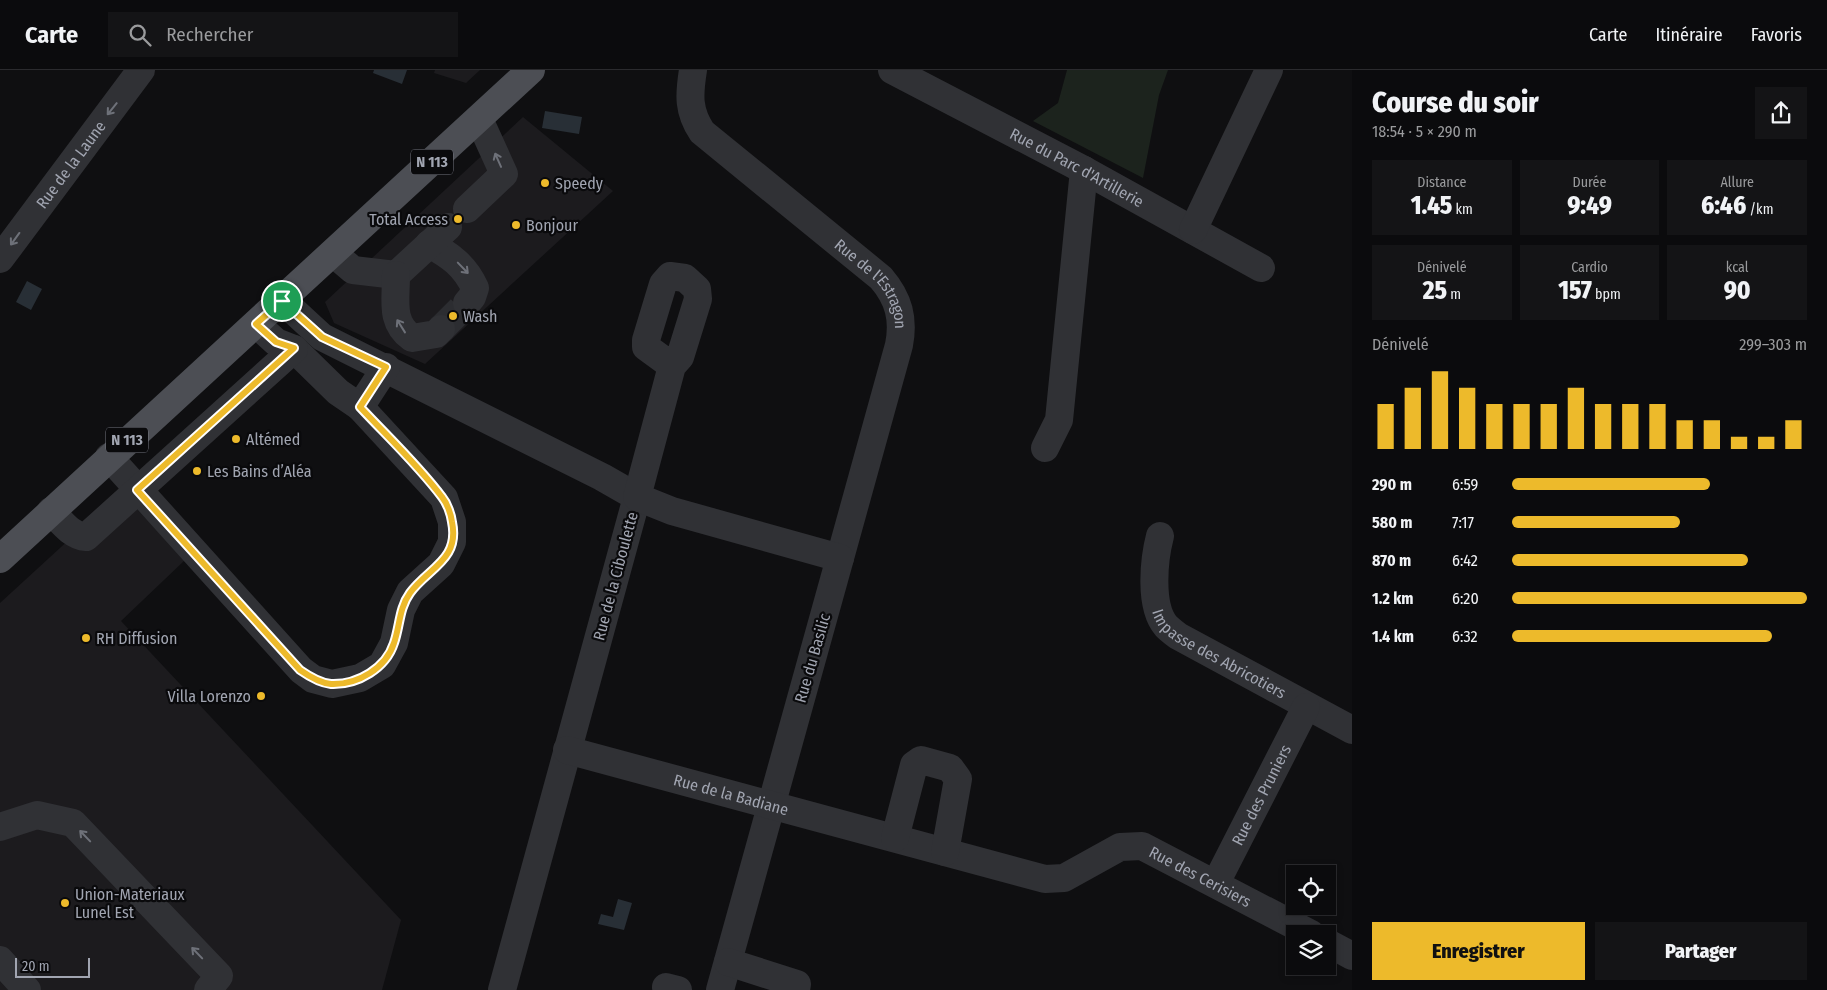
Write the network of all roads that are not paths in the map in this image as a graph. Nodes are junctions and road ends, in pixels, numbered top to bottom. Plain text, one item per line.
1 (141, 70) edge
2 (531, 70) edge
3 (693, 70) edge
4 (892, 70) edge
5 (1269, 70) edge
6 (479, 119) junction
7 (1084, 170) junction
8 (448, 227) junction
9 (1193, 230) junction
10 (333, 253) junction
11 (0, 259) edge
12 (1261, 268) dead end
13 (396, 275) junction
14 (282, 301) junction
15 (467, 303) tunnel mouth
16 (256, 324) junction
17 (441, 329) tunnel mouth
18 (294, 348) junction
19 (672, 366) dead end
20 (386, 367) junction
21 (360, 407) junction
22 (1045, 448) dead end
23 (109, 457) junction
24 (137, 490) junction
25 (637, 497) junction
26 (51, 511) junction
27 (1160, 536) dead end
28 (840, 558) junction
29 (0, 559) edge
30 (1306, 707) junction
31 (1352, 730) edge
32 (567, 750) junction
33 (772, 804) junction
34 (0, 827) edge
35 (895, 838) junction
36 (944, 852) junction
37 (1089, 864) joint
38 (1216, 884) junction
39 (1294, 925) edge
40 (1336, 947) edge
41 (1352, 956) edge
42 (0, 960) edge
43 (728, 962) junction
44 (27, 990) edge
45 (208, 990) edge
46 (502, 990) edge
47 (720, 990) edge
48 (796, 990) edge

1 -> 11 street, Rue de la Laune
2 - 6 main road, N 113
3 - 28 street, Rue de l'Estragon
4 - 7 street, Rue du Parc d'Artillerie
5 - 9 street
8 -> 6 street
6 - 10 main road, N 113
7 - 9 street, Rue du Parc d'Artillerie
7 - 22 street
8 - 13 street
8 -> 15 street
9 - 12 street, Rue du Parc d'Artillerie
10 - 13 street
10 - 14 main road, N 113
17 -> 13 street
14 - 16 main road, N 113
14 - 20 street, Rue de la Ciboulette
16 - 18 street
16 - 23 main road, N 113
18 - 21 street
18 - 24 street
19 - 25 street
20 - 21 street
20 - 25 street, Rue de la Ciboulette
21 - 24 street
23 - 24 street
23 - 26 main road, N 113
24 - 26 street
25 - 28 street
25 - 32 street, Rue de la Ciboulette
26 - 29 main road, N 113
27 - 30 street, Impasse des Abricotiers
28 - 33 street, Rue du Basilic
30 - 31 street, Impasse des Abricotiers
30 - 38 street, Rue des Pruniers
32 - 33 street, Rue de la Badiane
32 - 46 street, Rue de la Ciboulette
33 - 35 street, Rue de la Badiane
33 - 43 street, Rue du Basilic
45 -> 34 street
35 - 36 street, Rue de la Badiane
35 - 36 street
36 - 37 street, Rue de la Badiane
37 - 38 street, Rue des Cerisiers
38 - 39 street, Rue des Cerisiers
40 - 41 street
42 - 44 street
43 - 47 street, Rue du Basilic
43 - 48 street

